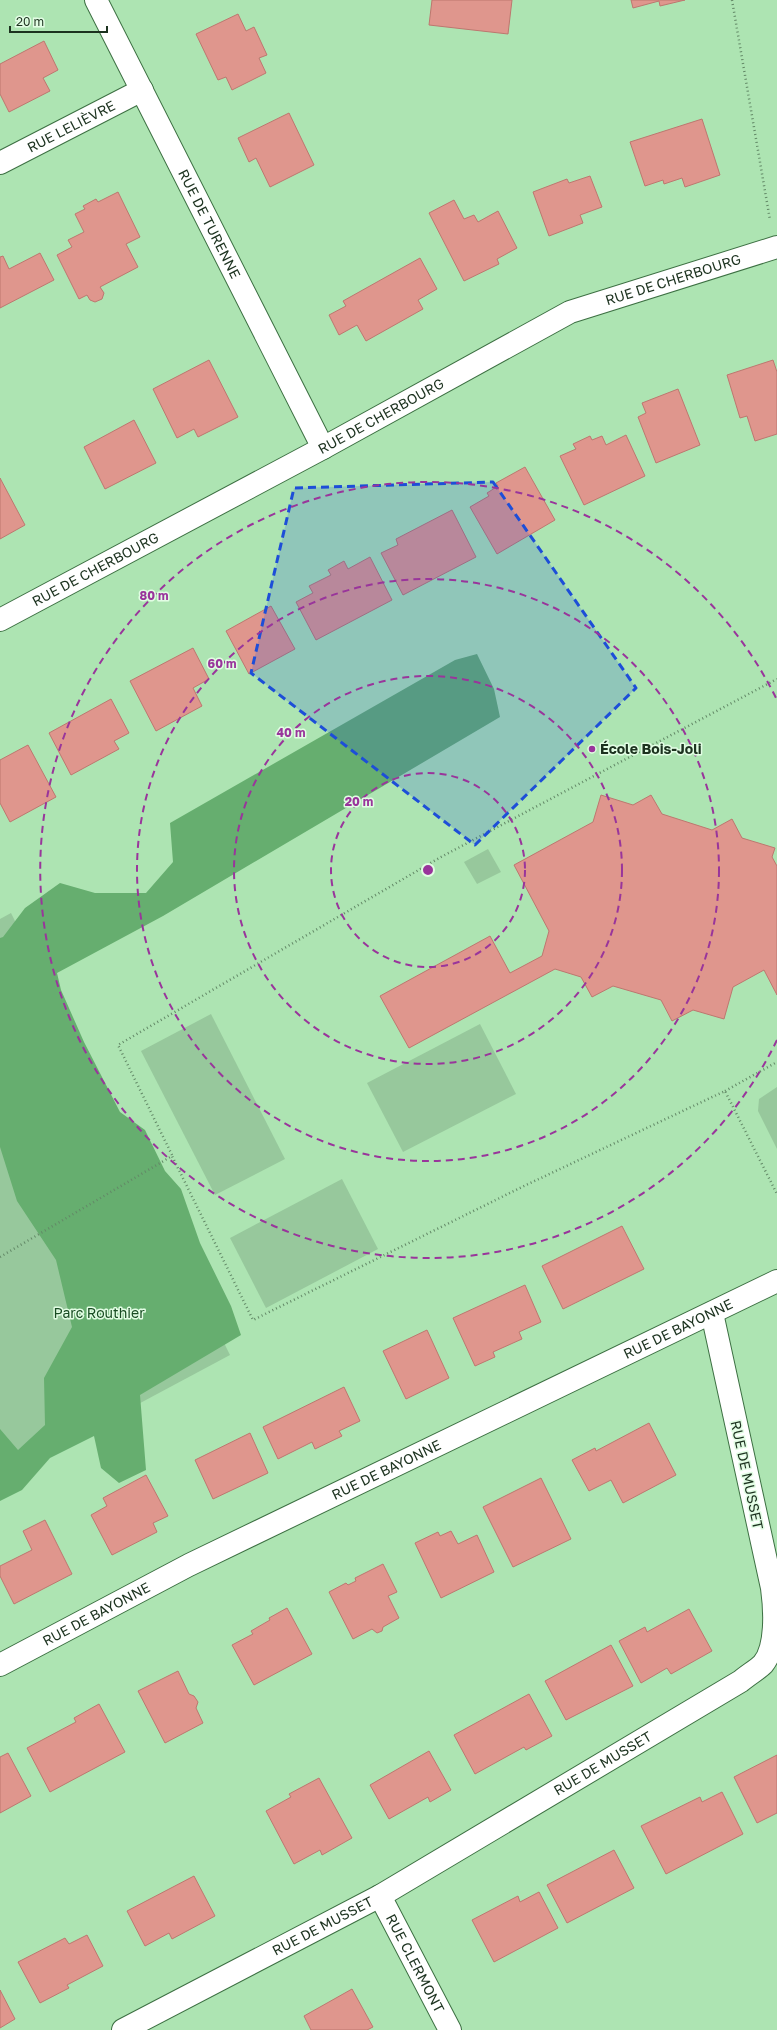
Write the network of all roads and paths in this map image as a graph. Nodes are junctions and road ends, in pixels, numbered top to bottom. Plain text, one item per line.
1 (96, 0) edge
2 (732, 0) edge
3 (142, 90) junction
4 (0, 163) edge
5 (776, 247) edge
6 (323, 448) junction
7 (0, 620) edge
8 (777, 679) edge
9 (777, 1062) edge
10 (725, 1091) junction
11 (172, 1156) junction
12 (777, 1194) edge
13 (0, 1257) edge
14 (777, 1281) edge
15 (712, 1313) junction
16 (0, 1665) edge
17 (380, 1896) junction
18 (123, 2030) edge
19 (450, 2030) edge

1 - 3 street, RUE DE TURENNE
2 - 5 path
3 - 4 street, RUE LELIÈVRE
3 - 6 street, RUE DE TURENNE
5 - 6 street, RUE DE CHERBOURG
6 - 7 street, RUE DE CHERBOURG
8 - 11 path
9 - 10 path
10 - 11 path
10 - 12 path
11 - 13 path
14 - 15 street, RUE DE BAYONNE
15 - 16 street, RUE DE BAYONNE
15 - 17 street, RUE DE MUSSET
17 - 18 street, RUE DE MUSSET
17 - 19 street, RUE CLERMONT

